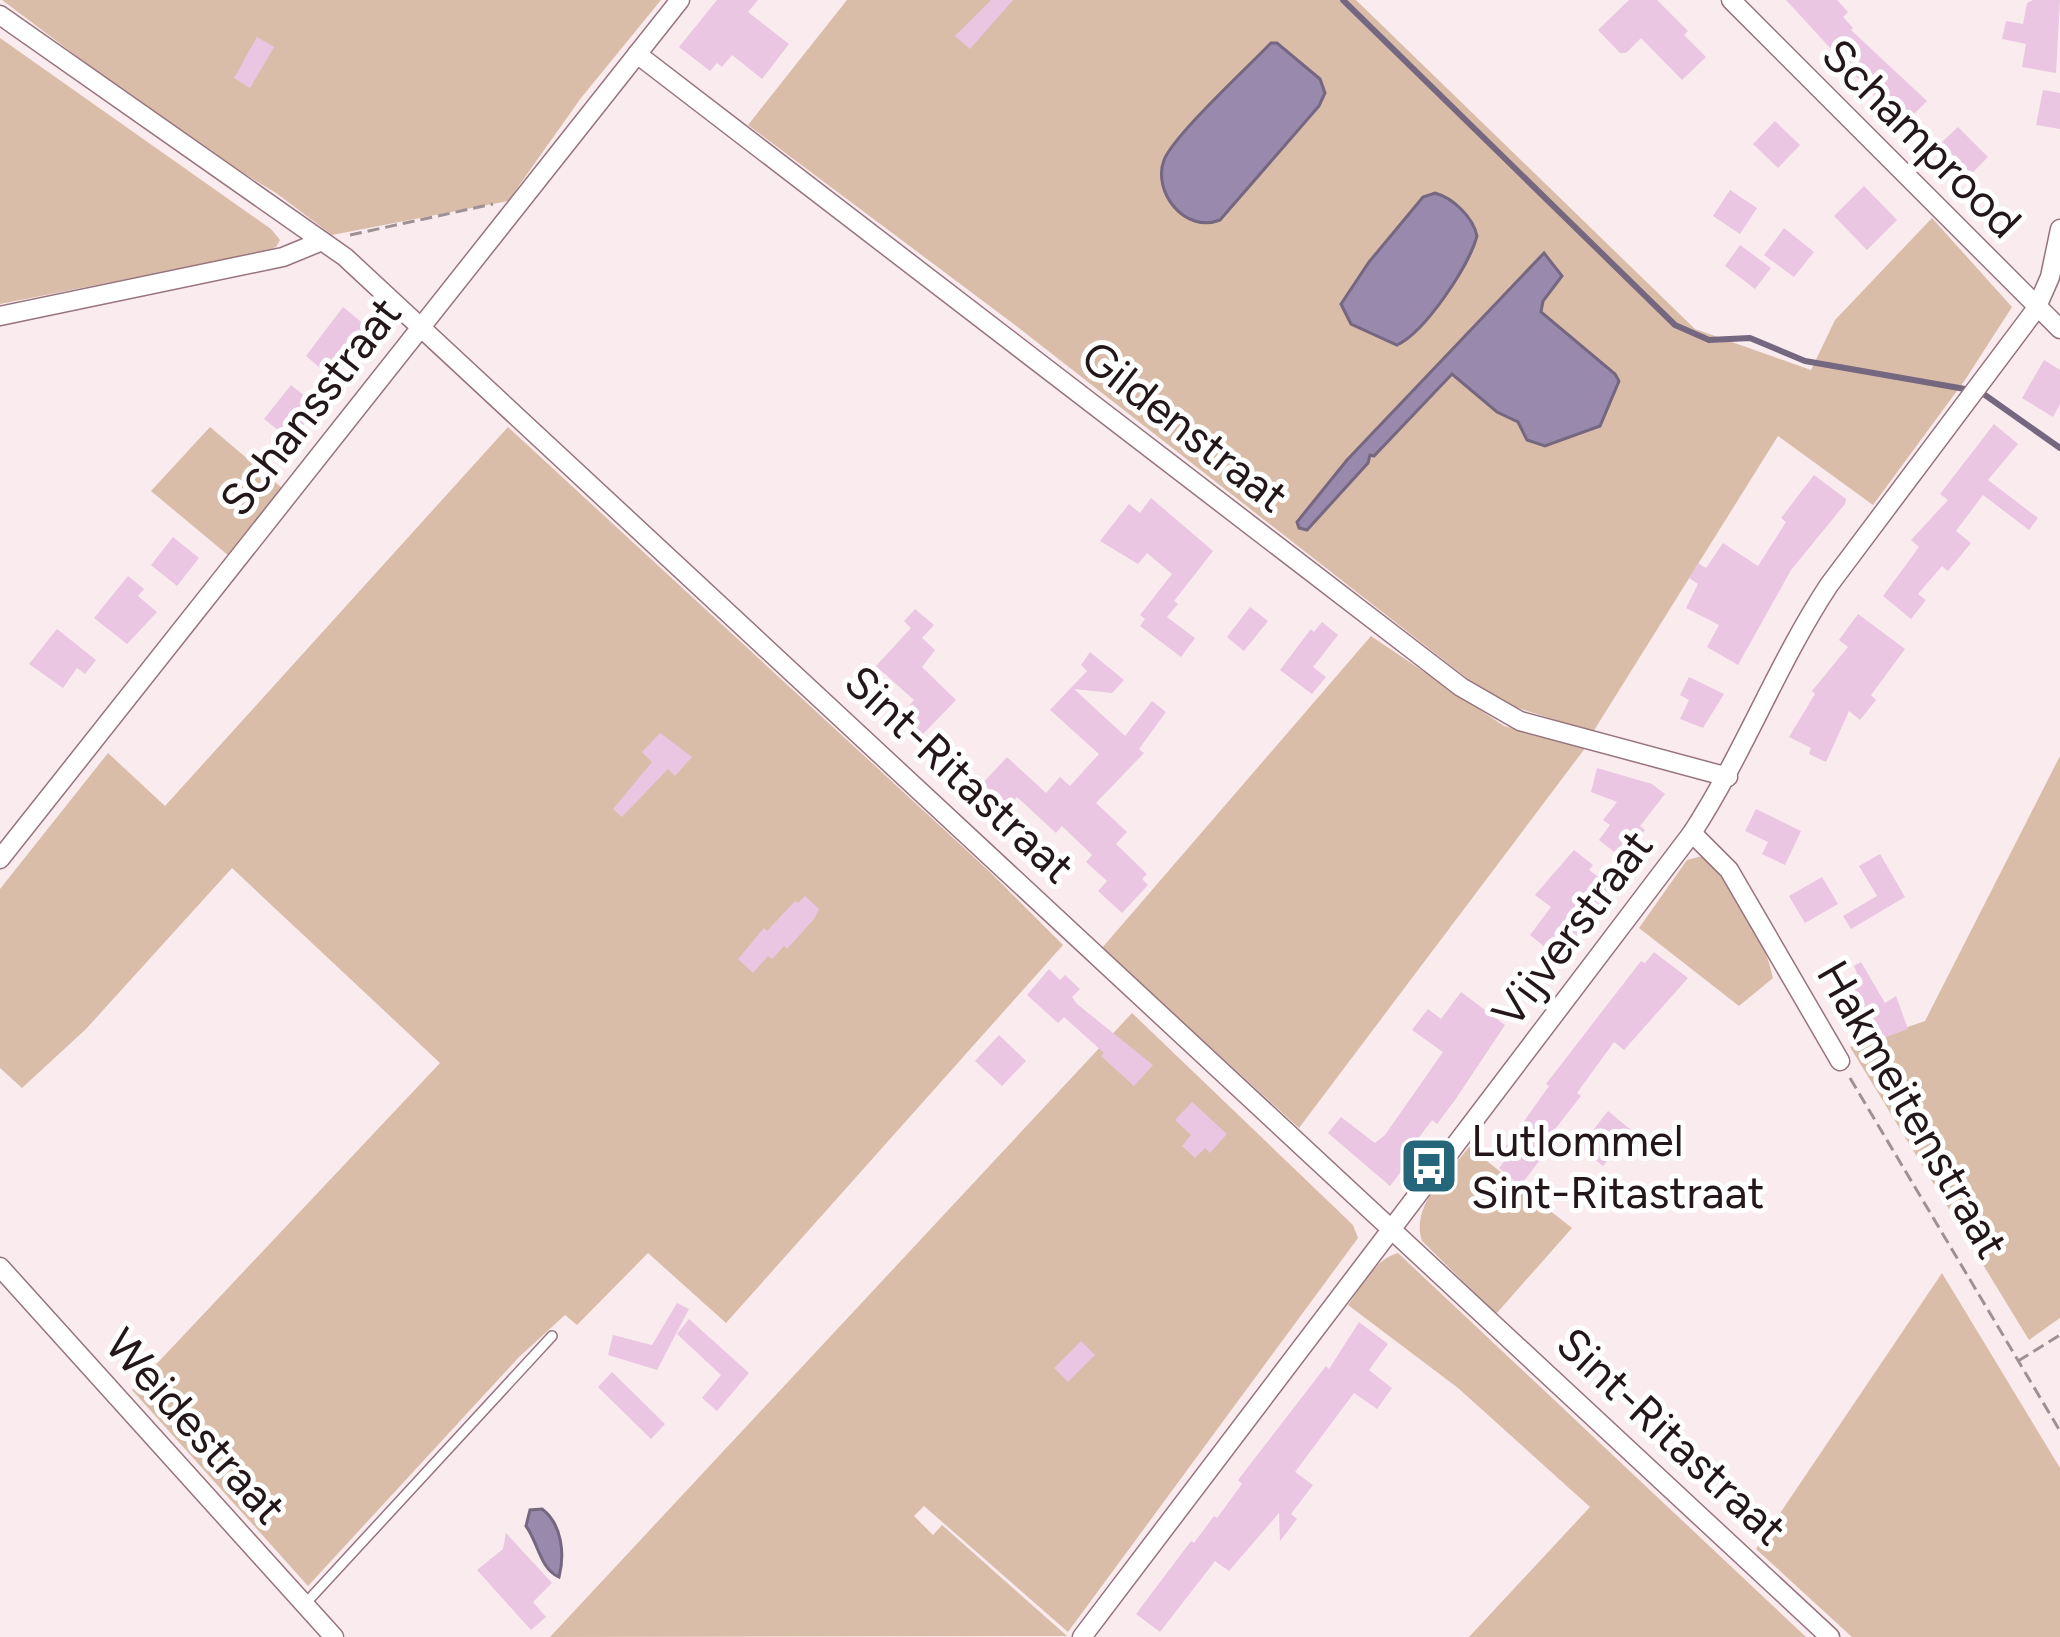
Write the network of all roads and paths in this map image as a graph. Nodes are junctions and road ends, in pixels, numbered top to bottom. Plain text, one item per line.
1 (680, 0) edge
2 (1731, 0) edge
3 (0, 15) edge
4 (637, 54) junction
5 (524, 197) junction
6 (2060, 229) edge
7 (322, 241) junction
8 (2036, 309) junction
9 (0, 316) edge
10 (421, 328) junction
11 (2060, 329) edge
12 (1728, 777) junction
13 (1692, 833) junction
14 (0, 859) edge
15 (1840, 1061) joint
16 (1394, 1230) junction
17 (0, 1267) edge
18 (2060, 1335) edge
19 (552, 1336) dead end
20 (2016, 1362) junction
21 (2060, 1431) edge
22 (305, 1604) junction
23 (334, 1637) edge
24 (1082, 1637) edge
25 (1829, 1637) edge

1 - 4 street, Schansstraat
2 - 8 street, Schamprood
3 - 7 street, Sint-Ritastraat
4 - 5 street, Schansstraat
4 - 12 street, Gildenstraat
5 - 7 path
5 - 10 street, Schansstraat
6 - 8 street, Vijverstraat
7 - 9 street
7 - 10 street, Sint-Ritastraat
8 - 11 street, Schamprood
8 - 12 street, Vijverstraat
10 - 14 street, Schansstraat
10 - 16 street, Sint-Ritastraat
12 - 13 street, Vijverstraat
13 - 15 street, Hakmeitenstraat
13 - 16 street, Vijverstraat
15 - 20 path, Hakmeitenstraat
16 - 24 street, Vijverstraat
16 - 25 street, Sint-Ritastraat
17 - 22 street, Weidestraat
18 - 20 path
19 - 22 lane
20 - 21 path, Hakmeitenstraat
22 - 23 street, Weidestraat

